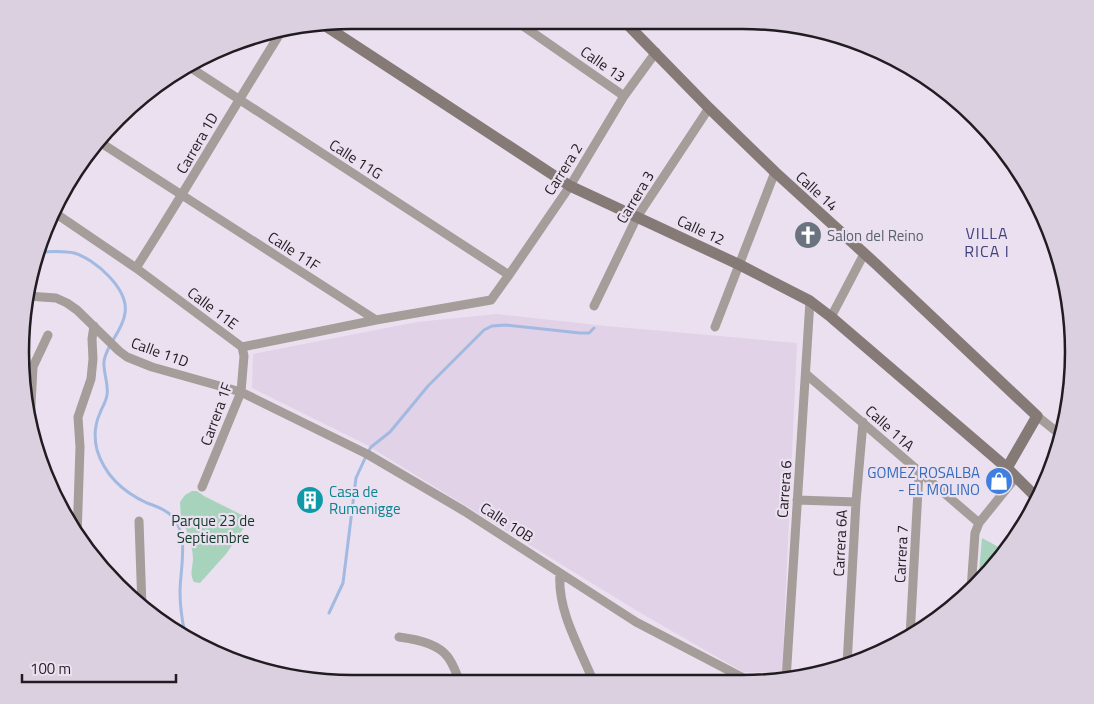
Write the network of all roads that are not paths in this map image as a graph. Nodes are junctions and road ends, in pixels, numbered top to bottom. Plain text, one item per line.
1 (330, 29) edge
2 (528, 29) edge
3 (632, 29) edge
4 (277, 38) edge
5 (656, 52) junction
6 (194, 70) edge
7 (624, 96) junction
8 (239, 99) junction
9 (709, 108) junction
10 (104, 145) edge
11 (775, 172) junction
12 (570, 186) junction
13 (183, 195) junction
14 (59, 216) edge
15 (637, 217) junction
16 (864, 254) junction
17 (740, 265) junction
18 (136, 268) junction
19 (509, 275) junction
20 (34, 296) edge
21 (810, 301) junction
22 (594, 306) dead end
23 (831, 317) junction
24 (376, 320) junction
25 (94, 326) junction
26 (716, 328) dead end
27 (48, 335) dead end
28 (242, 347) junction
29 (32, 367) junction
30 (29, 374) edge
31 (806, 374) junction
32 (31, 389) edge
33 (241, 392) junction
34 (1037, 416) junction
35 (863, 422) junction
36 (1055, 431) edge
37 (1007, 468) junction
38 (919, 472) junction
39 (1016, 477) junction
40 (202, 487) dead end
41 (1033, 494) edge
42 (797, 500) junction
43 (856, 502) junction
44 (139, 521) dead end
45 (77, 523) edge
46 (978, 523) junction
47 (560, 573) junction
48 (972, 580) edge
49 (142, 597) edge
50 (910, 628) edge
51 (399, 637) dead end
52 (847, 658) edge
53 (787, 672) edge
54 (457, 675) edge
55 (591, 675) edge
56 (738, 675) edge

1 - 12 street, Calle 12
2 - 7 street, Calle 13
3 - 5 street, Calle 14
4 - 8 street, Carrera 1D
5 - 7 street, Carrera 2
5 - 9 street, Calle 14
6 - 8 street, Calle 11G
7 - 12 street, Carrera 2
8 - 13 street, Carrera 1D
8 - 19 street, Calle 11G
9 - 11 street, Calle 14
9 - 15 street, Carrera 3
10 - 13 street, Calle 11F
11 - 16 street, Calle 14
11 - 17 street
12 - 15 street, Calle 12
12 - 19 street, Carrera 2
13 - 18 street, Carrera 1D
13 - 24 street, Calle 11F
14 - 18 street, Calle 11E
15 - 17 street, Calle 12
15 - 22 street, Carrera 3
16 - 23 street
16 - 34 street, Calle 14
17 - 21 street, Calle 12
17 - 26 street
18 - 28 street, Calle 11E
19 - 24 street, Carrera 2
20 - 25 street, Calle 11D
21 - 23 street, Calle 12
21 - 31 street, Carrera 6
23 - 37 street, Calle 12
24 - 28 street, Calle 11E
25 - 33 street, Calle 11D
25 - 45 street
27 - 29 street
28 - 33 street, Carrera 1F
29 - 30 street
29 - 32 street
31 - 35 street, Calle 11A
31 - 42 street, Carrera 6
33 - 40 street, Carrera 1F
33 - 47 street, Calle 10B
34 - 36 street, Calle 14
34 - 37 street
35 - 38 street, Calle 11A
35 - 43 street, Carrera 6A
37 - 39 street, Calle 12
38 - 46 street, Calle 11A
38 - 50 street, Carrera 7
39 - 41 street, Calle 12
39 - 46 street
42 - 43 street
42 - 53 street, Carrera 6
43 - 52 street, Carrera 6A
44 - 49 street
46 - 48 street
47 - 55 street
47 - 56 street, Calle 10B
51 - 54 street

